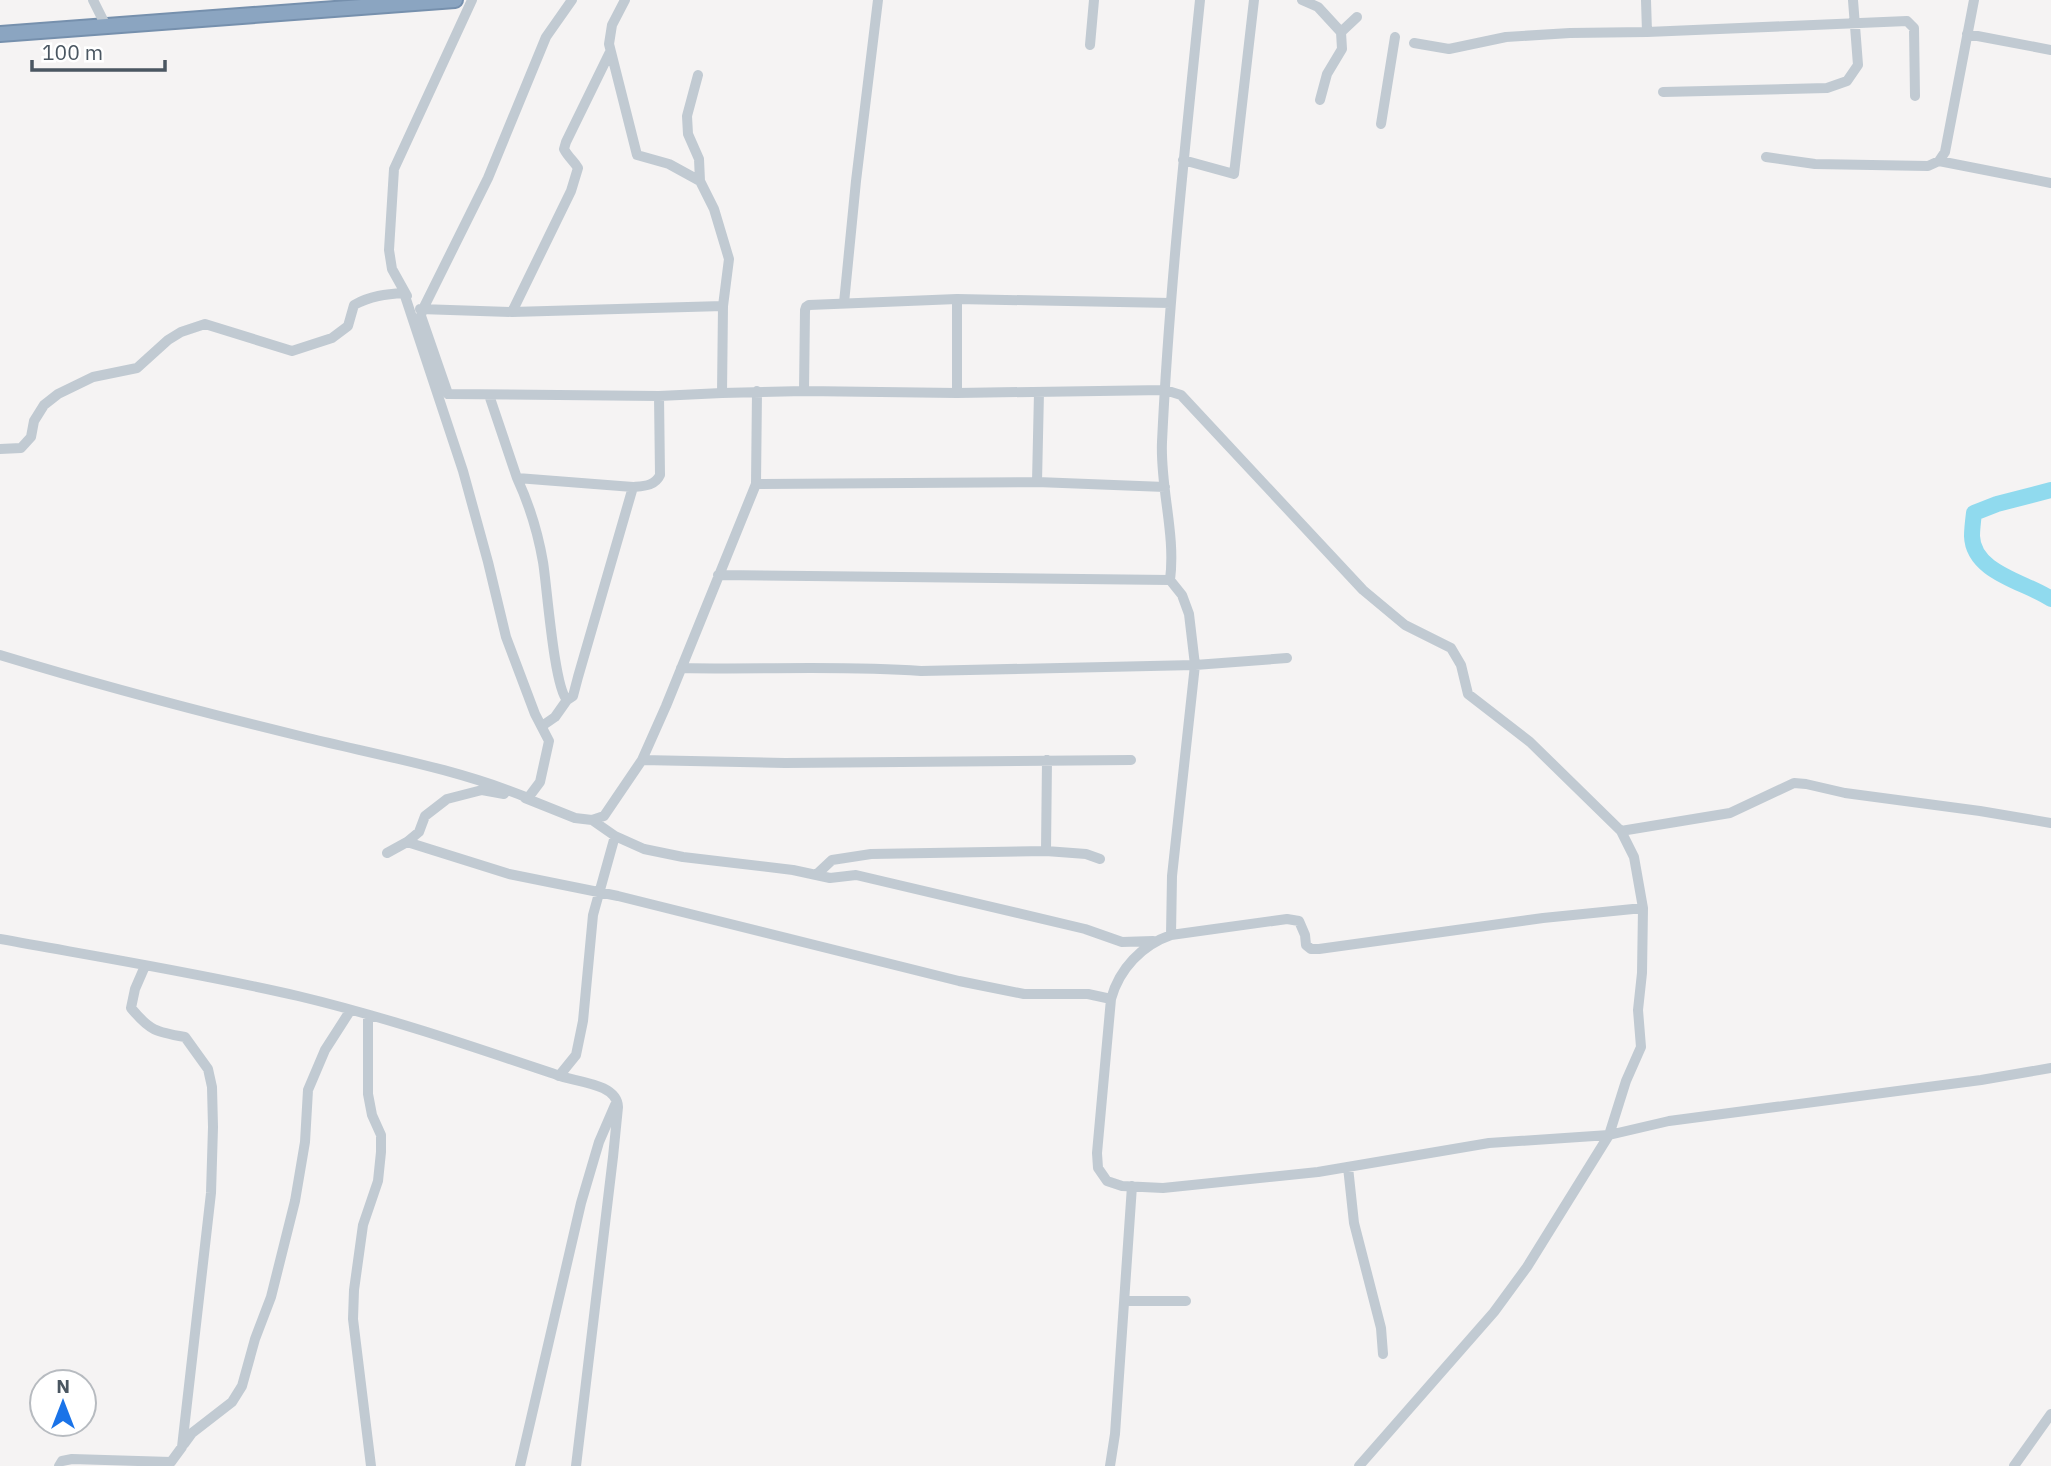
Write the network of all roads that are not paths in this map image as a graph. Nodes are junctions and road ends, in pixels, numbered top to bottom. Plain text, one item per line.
1 (93, 0) edge
2 (455, 0) edge
3 (472, 0) edge
4 (572, 0) edge
5 (625, 0) edge
6 (878, 0) edge
7 (1094, 0) edge
8 (1200, 0) edge
9 (1254, 0) edge
10 (1302, 0) edge
11 (1646, 0) edge
12 (1853, 0) edge
13 (1974, 0) edge
14 (1357, 17) dead end
15 (1856, 23) junction
16 (106, 26) junction
17 (1341, 32) junction
18 (1647, 32) junction
19 (0, 34) edge
20 (1968, 34) junction
21 (1395, 37) dead end
22 (1414, 43) dead end
23 (1090, 45) dead end
24 (2051, 50) edge
25 (610, 52) junction
26 (698, 75) dead end
27 (1663, 92) dead end
28 (1915, 96) dead end
29 (1320, 100) dead end
30 (1381, 124) dead end
31 (1766, 157) dead end
32 (1183, 160) junction
33 (1939, 161) junction
34 (700, 181) junction
35 (2051, 183) edge
36 (404, 293) junction
37 (957, 299) junction
38 (844, 303) junction
39 (1171, 303) junction
40 (723, 306) junction
41 (422, 311) junction
42 (512, 312) junction
43 (1165, 390) junction
44 (757, 391) junction
45 (804, 391) junction
46 (1039, 392) junction
47 (722, 393) junction
48 (957, 393) junction
49 (489, 395) junction
50 (659, 396) junction
51 (0, 449) edge
52 (517, 478) junction
53 (1037, 482) junction
54 (755, 484) junction
55 (633, 487) junction
56 (1165, 487) junction
57 (718, 575) junction
58 (1170, 580) junction
59 (0, 655) edge
60 (1287, 658) dead end
61 (1195, 665) junction
62 (681, 668) junction
63 (567, 700) junction
64 (542, 726) junction
65 (642, 760) junction
66 (1047, 760) junction
67 (1131, 760) dead end
68 (528, 798) junction
69 (592, 820) junction
70 (2051, 823) edge
71 (1621, 831) junction
72 (615, 836) junction
73 (407, 842) junction
74 (1046, 851) junction
75 (387, 853) dead end
76 (1100, 859) dead end
77 (816, 874) junction
78 (600, 892) junction
79 (1643, 908) junction
80 (1171, 935) junction
81 (0, 939) edge
82 (1153, 941) junction
83 (145, 966) junction
84 (1111, 999) junction
85 (350, 1010) junction
86 (368, 1016) junction
87 (2051, 1068) edge
88 (559, 1076) junction
89 (618, 1100) junction
90 (1609, 1135) junction
91 (1348, 1167) junction
92 (1132, 1186) junction
93 (1125, 1301) junction
94 (1186, 1301) dead end
95 (1384, 1354) dead end
96 (2051, 1413) edge
97 (182, 1447) junction
98 (59, 1466) edge
99 (371, 1466) edge
100 (520, 1466) edge
101 (576, 1466) edge
102 (1110, 1466) edge
103 (1359, 1466) edge
104 (2014, 1466) edge

1 - 16 street
2 - 16 highway
3 - 36 street
4 - 41 street
5 - 25 street
6 - 38 street
7 - 23 street
8 - 32 street
9 - 32 street
10 - 17 street
11 - 18 street
12 - 15 street
13 - 20 street
14 - 17 street
15 - 18 street
15 - 27 street
15 - 28 street
16 - 19 highway
17 - 29 street
18 - 22 street
20 - 24 street
20 - 33 street
21 - 30 street
25 - 34 street
25 - 42 street
26 - 34 street
31 - 33 street
32 - 39 street
33 - 35 street
34 - 40 street
36 - 41 street
36 - 51 street
36 - 64 street
37 - 38 street
37 - 39 street
37 - 48 street
38 - 45 street
39 - 43 street
40 - 42 street
40 - 47 street
41 - 42 street
41 - 49 street
43 - 46 street
43 - 56 street
43 - 71 street
44 - 45 street
44 - 47 street
44 - 54 street
45 - 48 street
46 - 48 street
46 - 53 street
47 - 50 street
49 - 50 street
49 - 52 street
50 - 55 street
52 - 55 street
52 - 63 street
53 - 54 street
53 - 56 street
54 - 57 street
55 - 63 street
56 - 58 street
57 - 58 street
57 - 62 street
58 - 61 street
59 - 68 street
60 - 61 street
61 - 62 street
61 - 80 street
62 - 65 street
63 - 64 street
64 - 68 street
65 - 66 street
65 - 69 street
66 - 67 street
66 - 74 street
68 - 69 street
68 - 73 street
69 - 72 street
70 - 71 street
71 - 79 street
72 - 77 street
72 - 78 street
73 - 75 street
73 - 78 street
74 - 76 street
74 - 77 street
77 - 82 street
78 - 84 street
78 - 88 street
79 - 80 street
79 - 90 street
80 - 82 street
81 - 83 street
82 - 84 street
83 - 85 street
83 - 97 street
84 - 92 street
85 - 86 street
85 - 97 street
86 - 88 street
86 - 99 street
87 - 90 street
88 - 89 street
89 - 100 street
89 - 101 street
90 - 91 street
90 - 103 street
91 - 92 street
91 - 95 street
92 - 93 street
93 - 94 street
93 - 102 street
96 - 104 street
97 - 98 street

